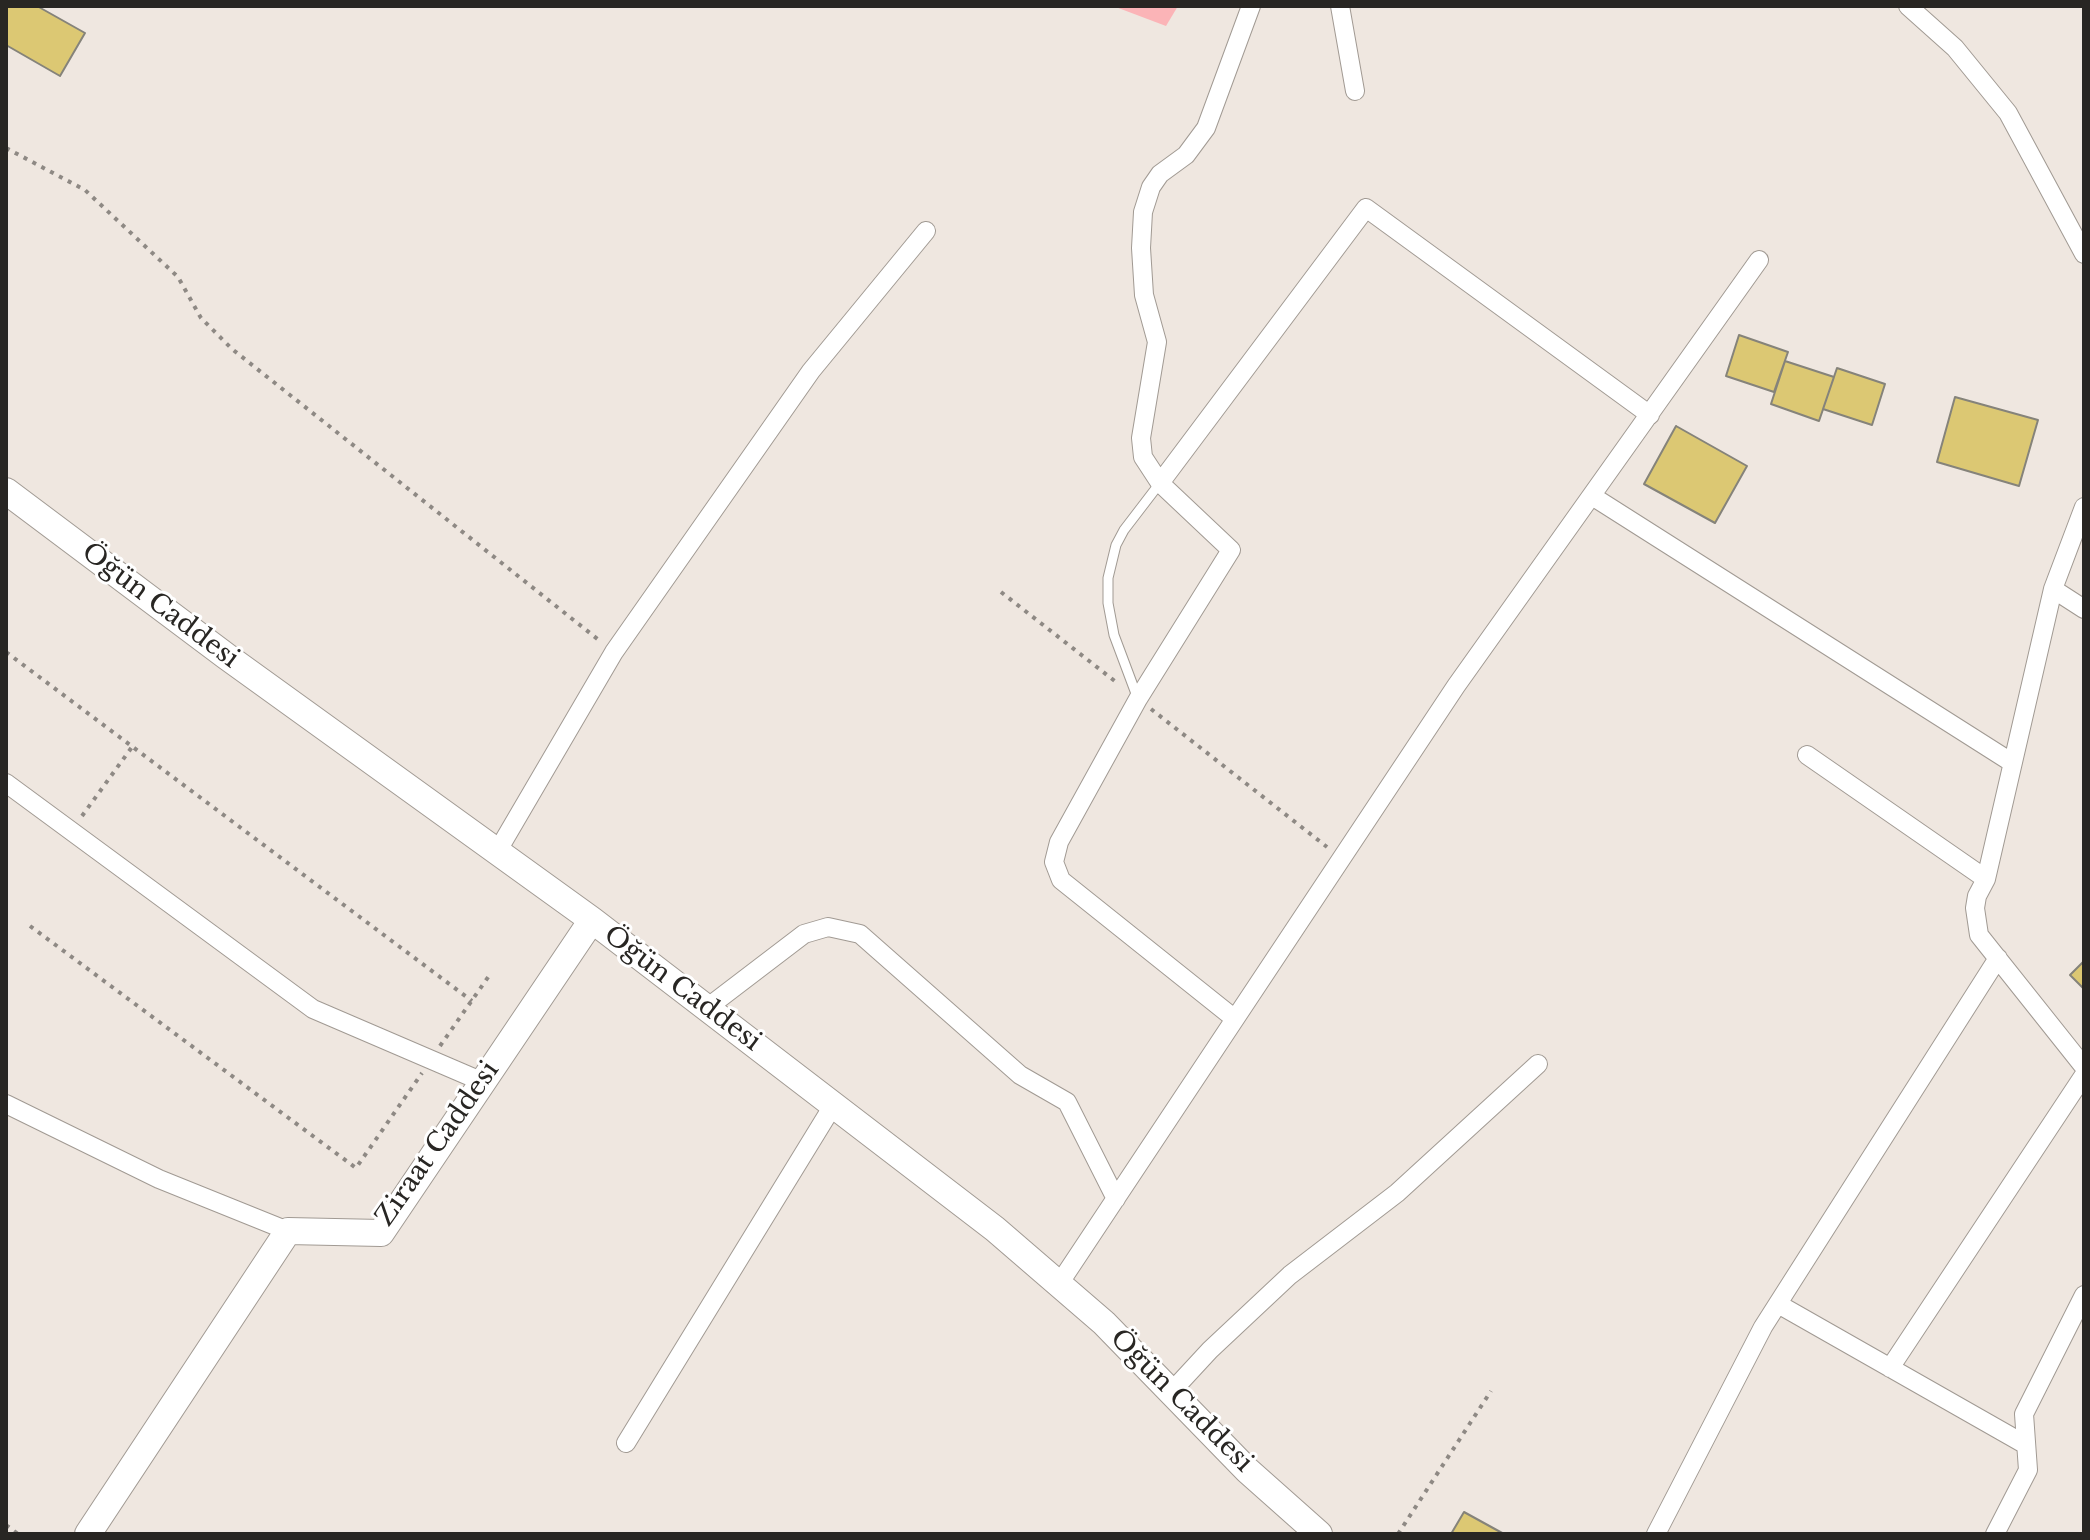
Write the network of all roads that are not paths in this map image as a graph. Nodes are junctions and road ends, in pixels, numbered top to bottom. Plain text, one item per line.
1 (1251, 6) edge
2 (1340, 6) edge
3 (1908, 6) edge
4 (1355, 91) dead end
5 (926, 231) dead end
6 (2084, 254) edge
7 (1759, 260) dead end
8 (1650, 415) junction
9 (1160, 483) junction
10 (6, 491) edge
11 (1592, 496) junction
12 (2084, 507) edge
13 (2053, 589) junction
14 (2084, 609) edge
15 (1138, 699) junction
16 (1807, 755) dead end
17 (2011, 762) junction
18 (6, 783) edge
19 (497, 852) junction
20 (1986, 879) junction
21 (592, 920) junction
22 (1998, 958) junction
23 (707, 1008) junction
24 (1235, 1019) junction
25 (1538, 1064) dead end
26 (2084, 1067) edge
27 (2084, 1075) edge
28 (483, 1082) junction
29 (6, 1104) edge
30 (834, 1104) junction
31 (1116, 1199) junction
32 (288, 1231) junction
33 (1059, 1284) junction
34 (2084, 1295) edge
35 (1778, 1304) junction
36 (1890, 1368) junction
37 (1173, 1390) junction
38 (626, 1443) dead end
39 (2026, 1445) junction
40 (1661, 1532) edge
41 (88, 1534) edge
42 (1319, 1534) edge
43 (1995, 1534) edge

1 - 9 street
2 - 4 street
3 - 6 street
5 - 19 street
7 - 8 street
8 - 9 street
8 - 11 street
9 - 15 lane
9 - 15 street
10 - 19 street, Öğün Caddesi
11 - 17 street
11 - 24 street
12 - 13 street
13 - 14 street
13 - 17 street
15 - 24 street
16 - 20 street
17 - 20 street
18 - 28 street
19 - 21 street, Öğün Caddesi
20 - 22 street
21 - 23 street, Öğün Caddesi
21 - 28 street, Ziraat Caddesi
22 - 26 street
22 - 35 street
23 - 30 street, Öğün Caddesi
23 - 31 street
24 - 31 street
25 - 37 street
27 - 36 street
28 - 32 street, Ziraat Caddesi
29 - 32 street
30 - 33 street, Öğün Caddesi
30 - 38 street
31 - 33 street
32 - 41 street
33 - 37 street, Öğün Caddesi
34 - 39 street
35 - 36 street
35 - 40 street
36 - 39 street
37 - 42 street, Öğün Caddesi
39 - 43 street

